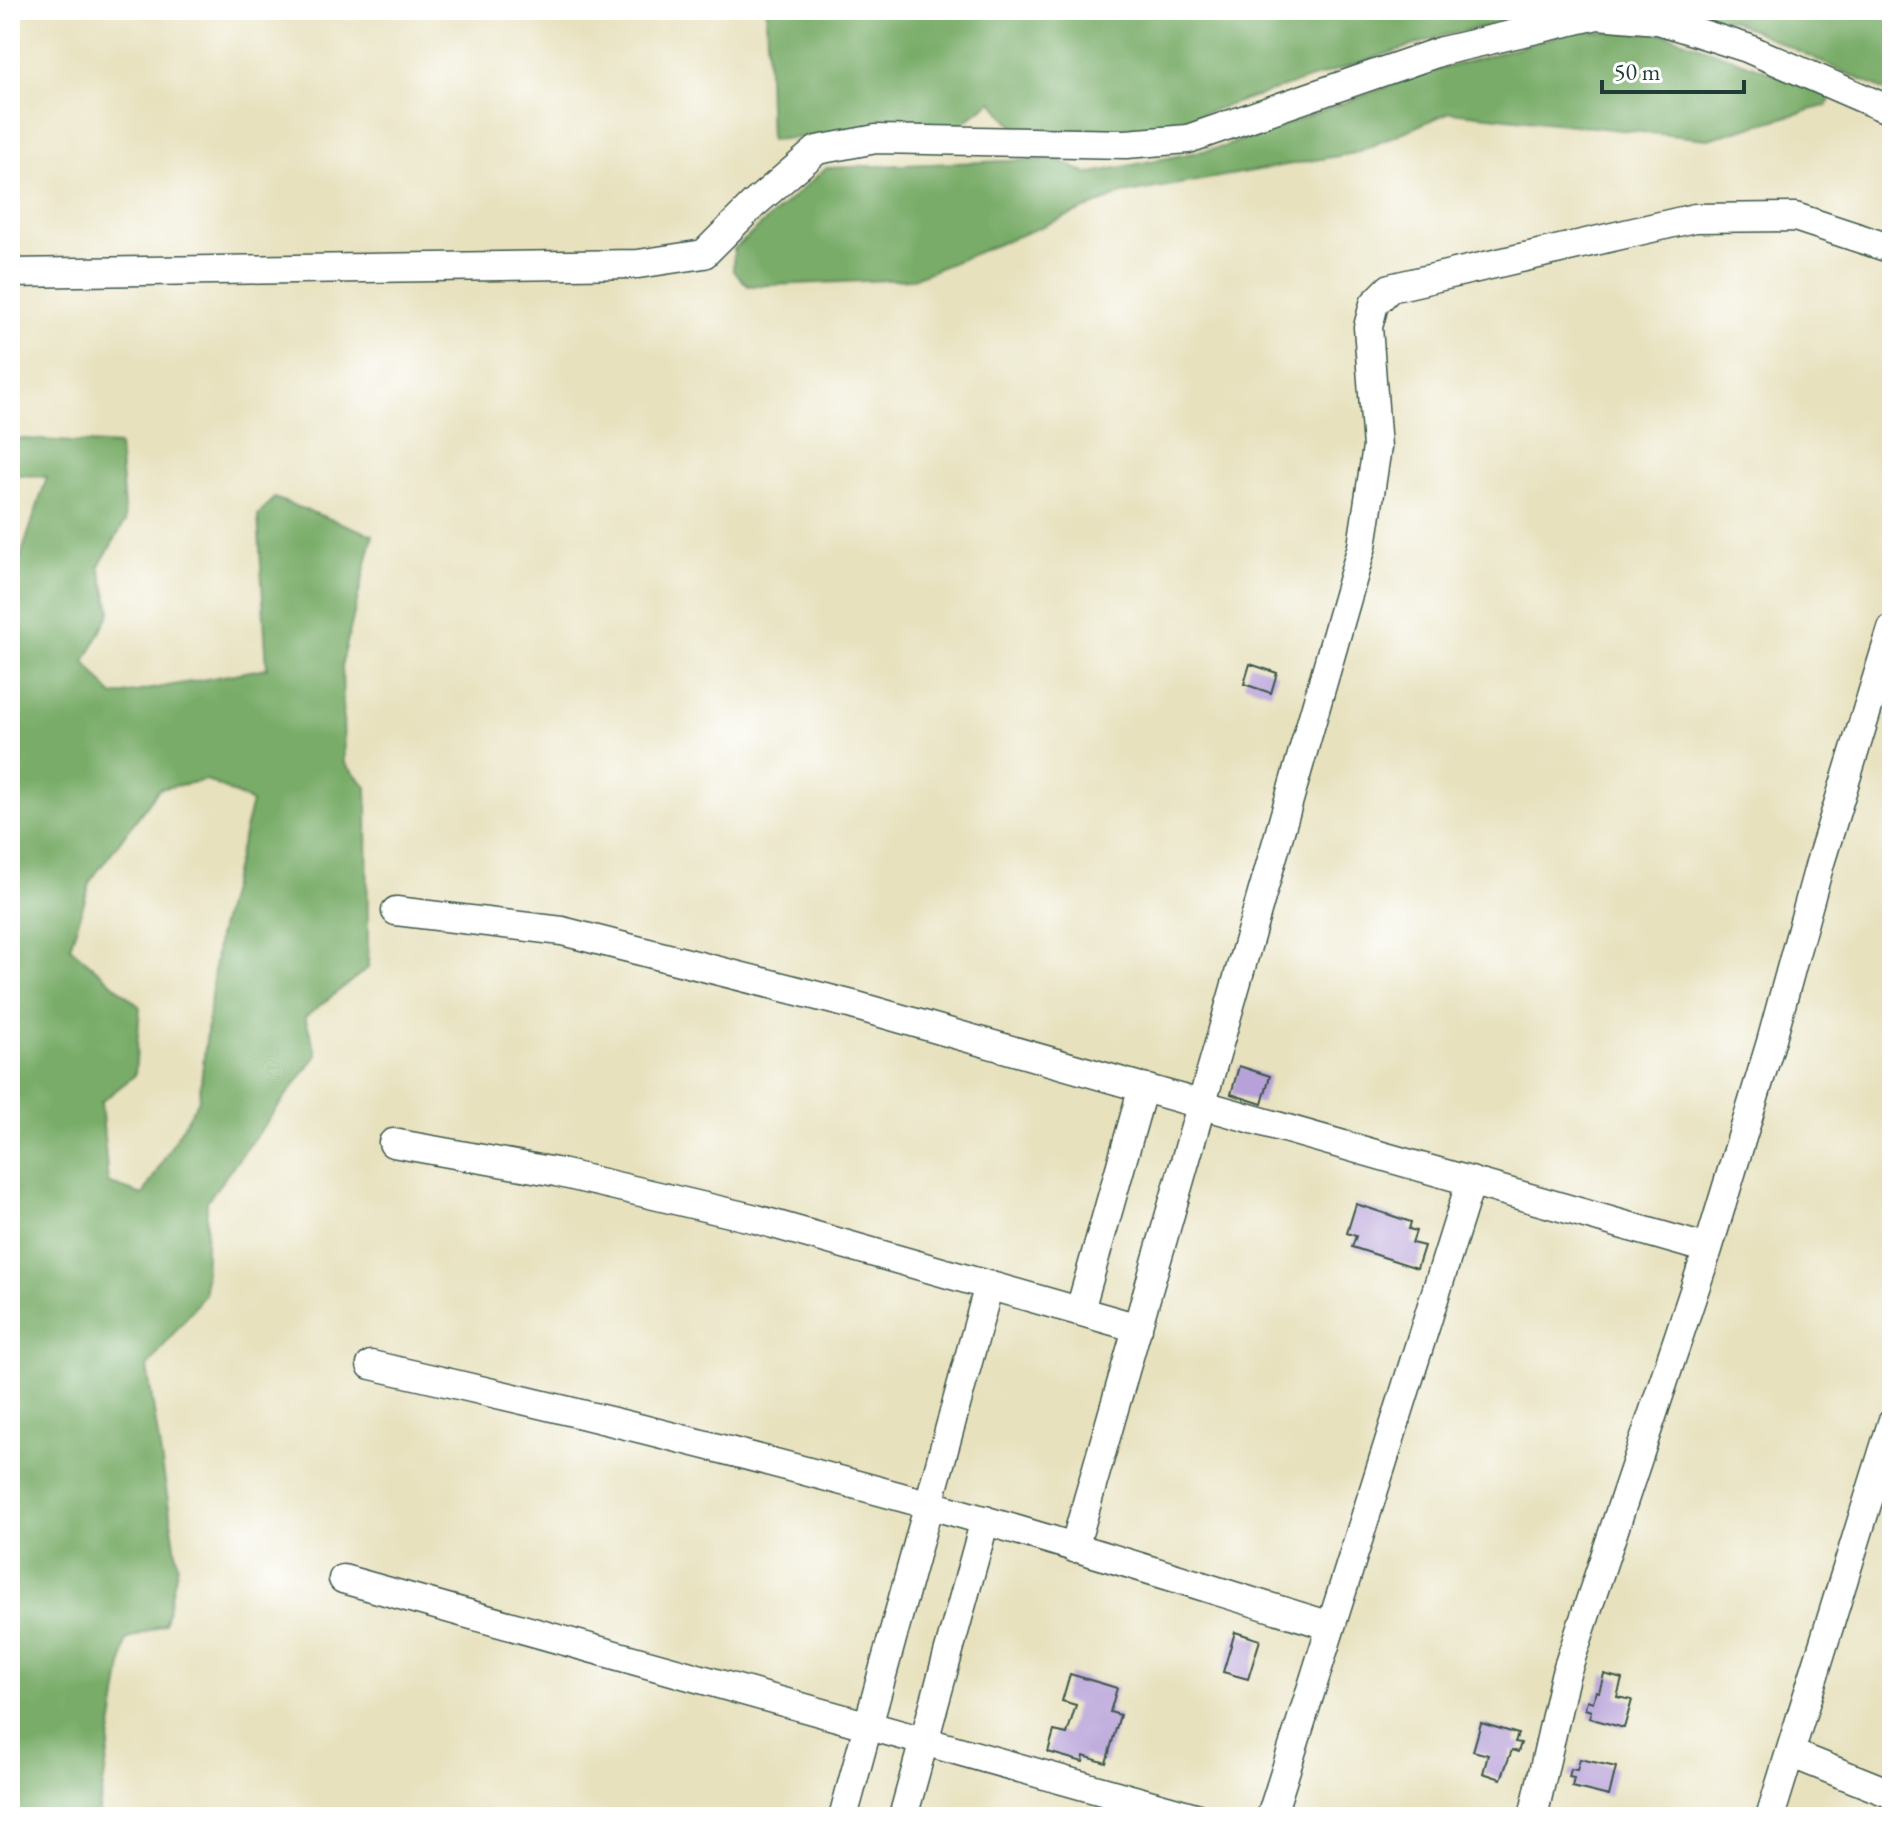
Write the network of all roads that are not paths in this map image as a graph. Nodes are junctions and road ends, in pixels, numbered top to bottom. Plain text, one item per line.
1 (1892, 111) edge
2 (1892, 249) edge
3 (10, 273) edge
4 (1892, 629) edge
5 (396, 911) dead end
6 (1143, 1087) junction
7 (1201, 1104) junction
8 (393, 1143) dead end
9 (1471, 1181) junction
10 (1708, 1249) junction
11 (989, 1285) junction
12 (1080, 1310) junction
13 (1138, 1328) junction
14 (371, 1365) dead end
15 (1892, 1423) edge
16 (928, 1504) junction
17 (985, 1520) junction
18 (1074, 1548) junction
19 (343, 1579) dead end
20 (1331, 1626) junction
21 (869, 1725) junction
22 (925, 1741) junction
23 (1790, 1753) junction
24 (1892, 1794) edge
25 (843, 1817) edge
26 (903, 1817) edge
27 (1195, 1817) edge
28 (1271, 1817) edge
29 (1533, 1817) edge
30 (1770, 1817) edge

1 - 3 street
2 - 7 street
4 - 10 street
5 - 6 street
6 - 7 street
6 - 12 street
7 - 9 street
7 - 13 street
8 - 11 street
9 - 10 street
9 - 20 street
10 - 29 street
11 - 12 street
11 - 16 street
12 - 13 street
13 - 18 street
14 - 16 street
15 - 23 street
16 - 17 street
16 - 21 street
17 - 18 street
17 - 22 street
18 - 20 street
19 - 21 street
20 - 28 street
21 - 22 street
21 - 25 street
22 - 26 street
22 - 27 street
23 - 24 street
23 - 30 street

